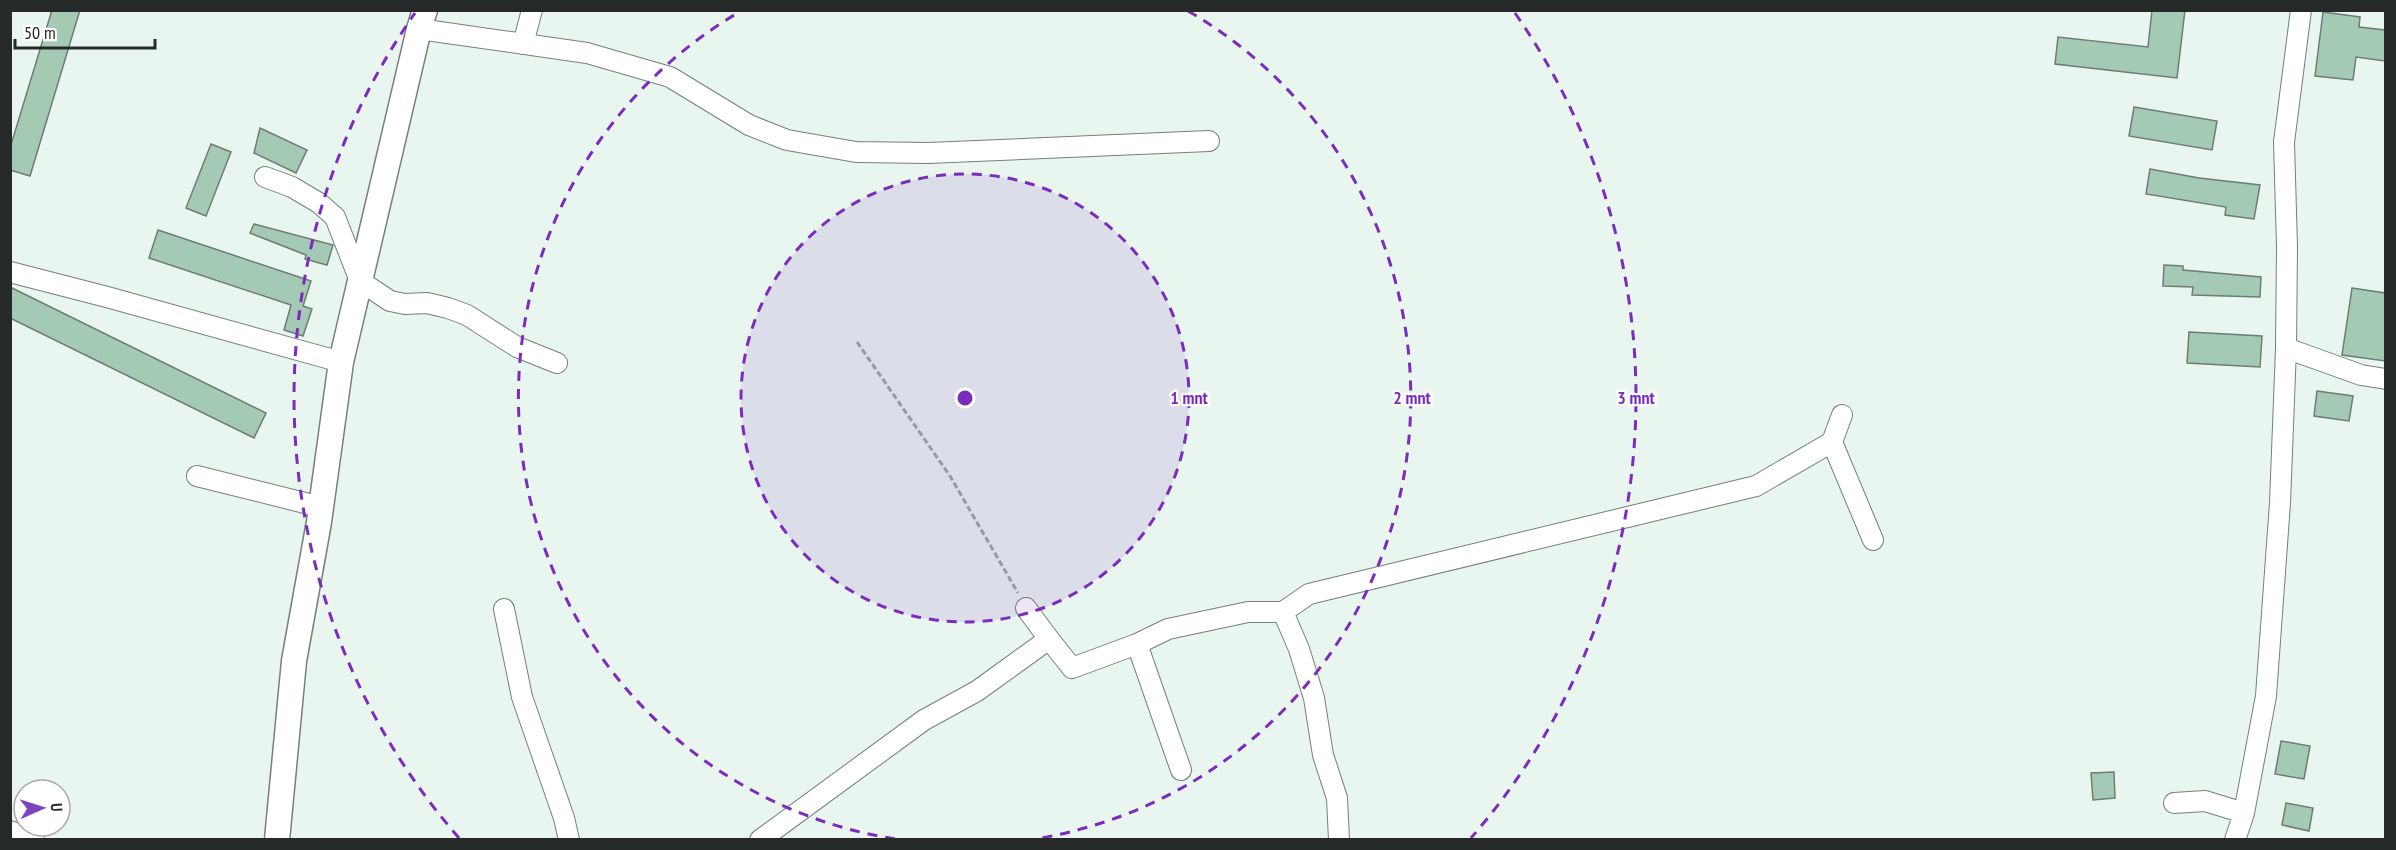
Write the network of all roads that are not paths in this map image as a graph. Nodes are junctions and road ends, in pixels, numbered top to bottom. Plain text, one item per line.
1 (532, 10) edge
2 (2301, 10) edge
3 (422, 20) edge
4 (523, 44) junction
5 (1209, 141) dead end
6 (265, 177) dead end
7 (10, 272) edge
8 (360, 281) junction
9 (2286, 348) junction
10 (341, 363) junction
11 (557, 363) dead end
12 (2385, 379) edge
13 (1842, 415) dead end
14 (1832, 442) junction
15 (197, 476) dead end
16 (321, 507) junction
17 (1873, 540) dead end
18 (1026, 608) road end
19 (504, 609) dead end
20 (1283, 612) junction
21 (1049, 639) junction
22 (1137, 644) junction
23 (1182, 770) dead end
24 (2174, 803) dead end
25 (2244, 813) junction
26 (10, 831) edge
27 (34, 840) edge
28 (277, 840) edge
29 (569, 840) edge
30 (760, 840) edge
31 (1339, 840) edge
32 (2235, 840) edge

1 - 4 street
2 - 9 street
3 - 4 street
3 - 8 street
4 - 5 street
6 - 8 street
7 - 10 street
8 - 10 street
8 - 11 street
9 - 12 street
9 - 25 street
10 - 16 street
13 - 14 street
14 - 17 street
14 - 20 street
15 - 16 street
16 - 28 street
18 - 21 street
19 - 29 street
20 - 22 street
20 - 31 street
21 - 22 street
21 - 30 street
22 - 23 street
24 - 25 street
25 - 32 street
26 - 27 street

